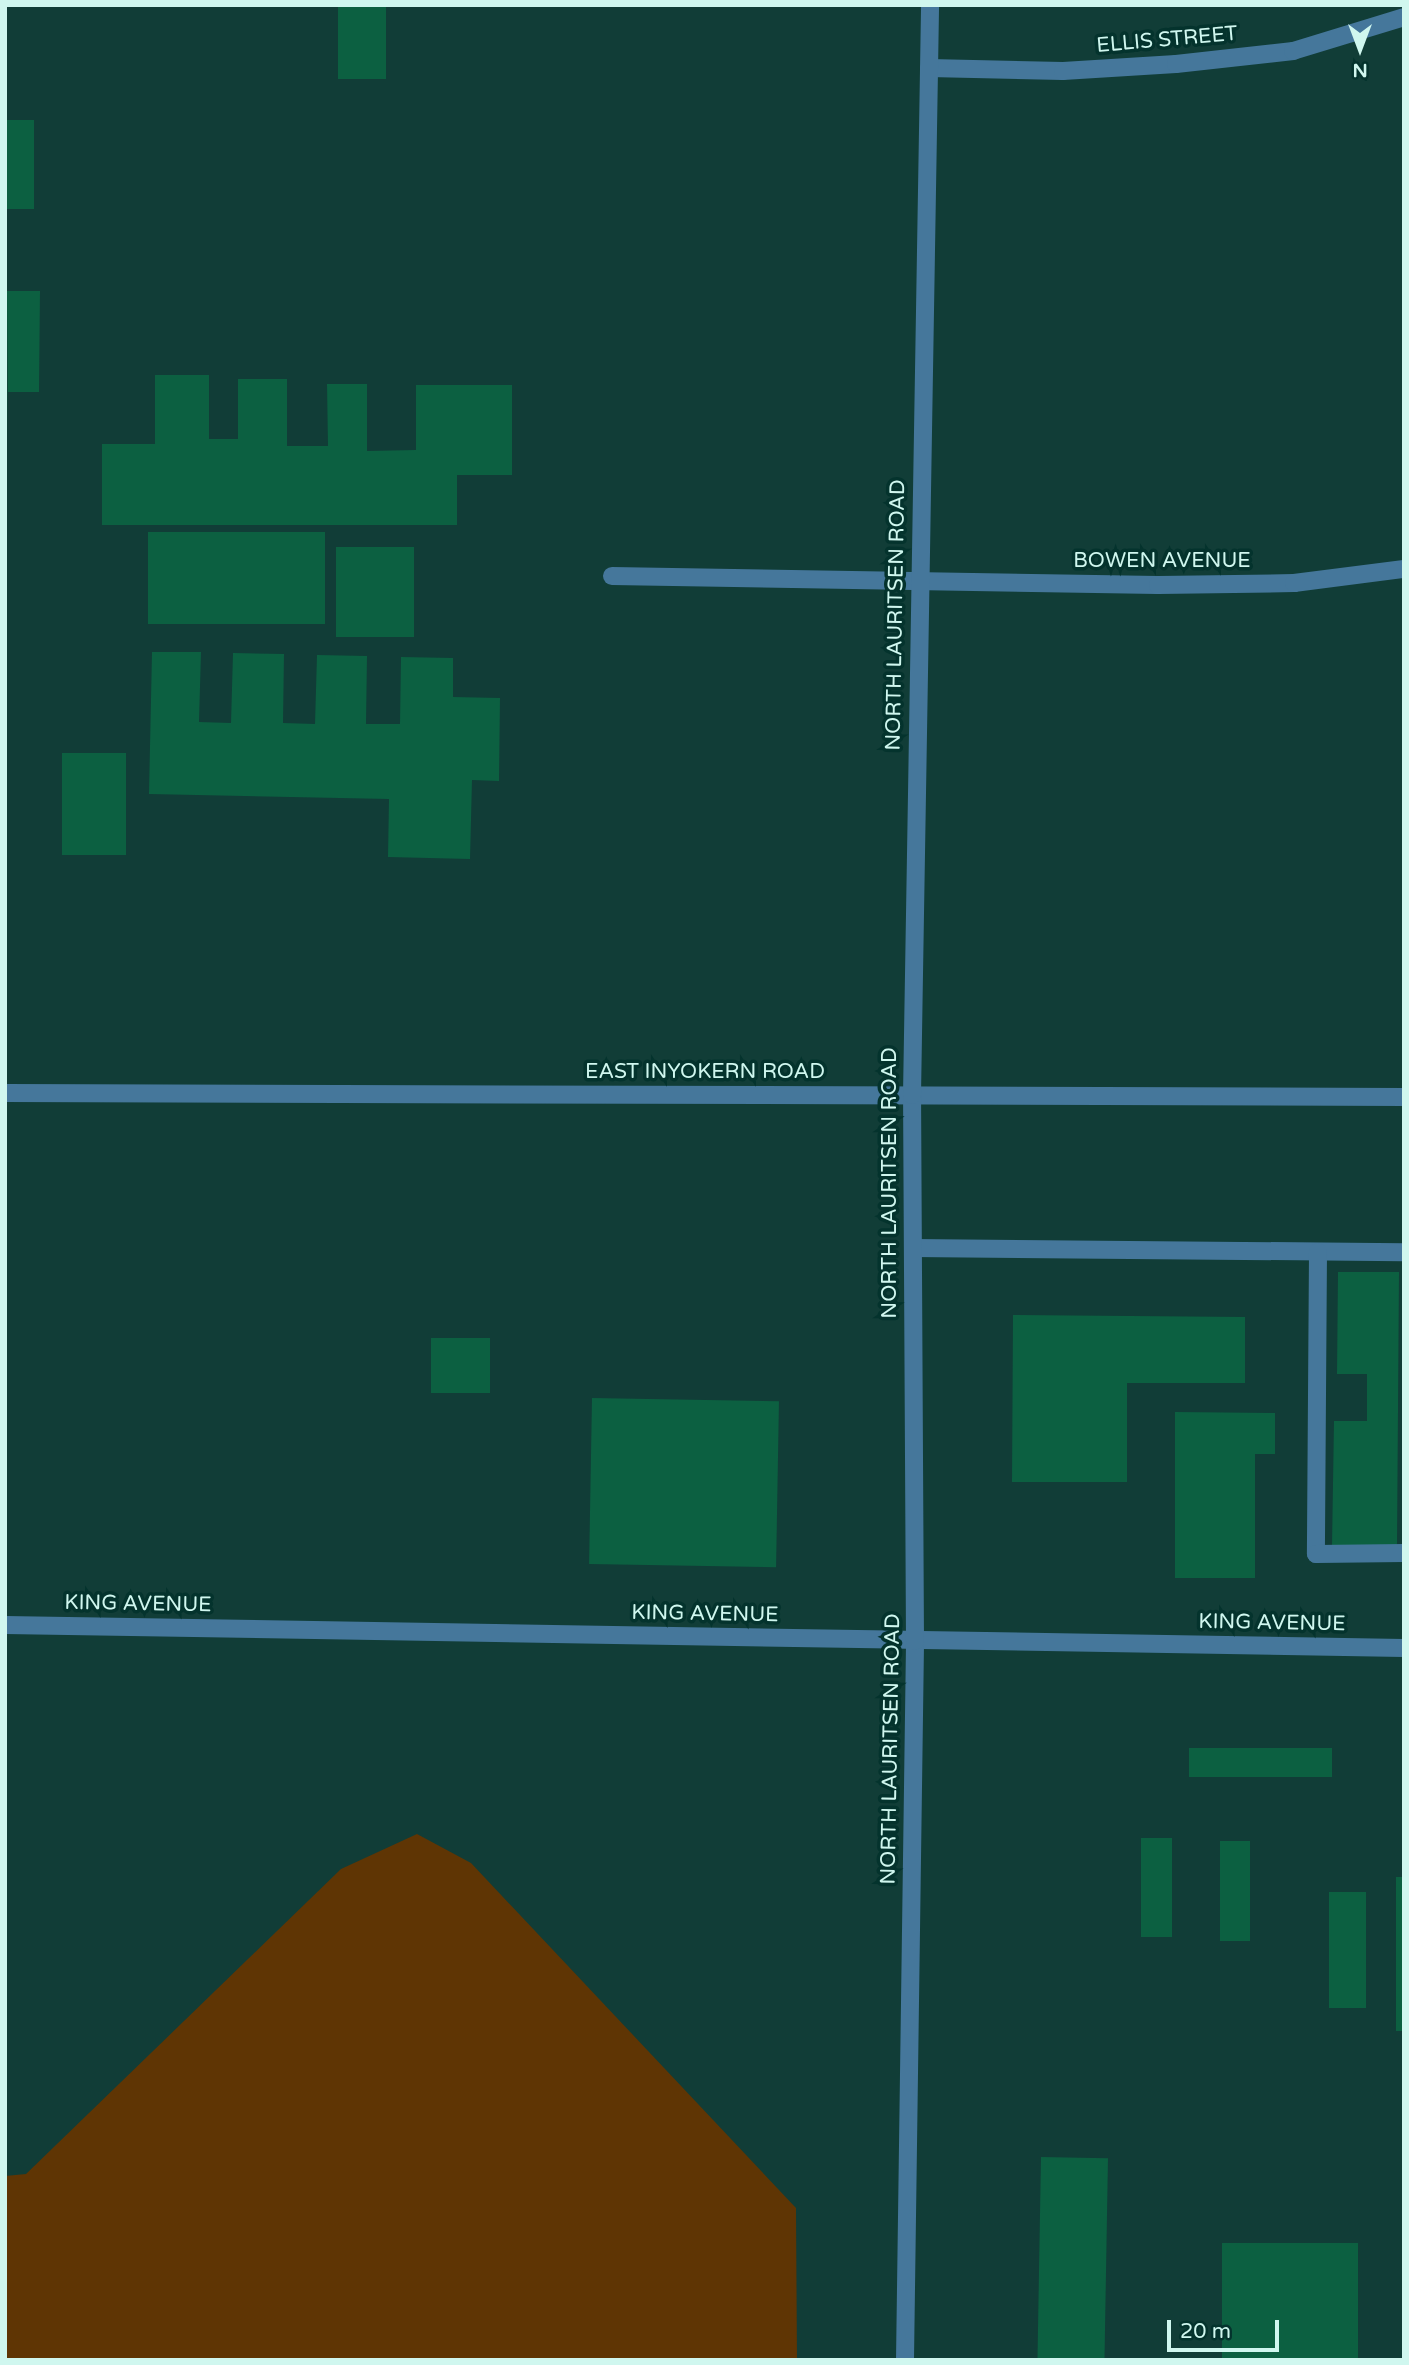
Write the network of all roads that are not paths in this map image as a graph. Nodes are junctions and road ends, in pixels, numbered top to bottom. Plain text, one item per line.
1 (930, 5) edge
2 (1404, 16) edge
3 (929, 68) junction
4 (1404, 569) edge
5 (612, 576) dead end
6 (919, 582) junction
7 (5, 1093) edge
8 (912, 1095) junction
9 (1404, 1097) edge
10 (913, 1248) junction
11 (1318, 1252) junction
12 (1404, 1252) edge
13 (1404, 1553) edge
14 (5, 1625) edge
15 (915, 1641) junction
16 (1404, 1648) edge
17 (905, 2360) edge

1 - 3 street, NORTH LAURITSEN ROAD
2 - 3 street, ELLIS STREET
3 - 6 street, NORTH LAURITSEN ROAD
4 - 6 street, BOWEN AVENUE
5 - 6 street, BOWEN AVENUE
6 - 8 street, NORTH LAURITSEN ROAD
7 - 8 street, EAST INYOKERN ROAD
8 - 9 street, EAST INYOKERN ROAD
8 - 10 street, NORTH LAURITSEN ROAD
10 - 11 street
10 - 15 street, NORTH LAURITSEN ROAD
11 - 12 street
11 - 13 street
14 - 15 street, KING AVENUE
15 - 16 street, KING AVENUE
15 - 17 street, NORTH LAURITSEN ROAD

